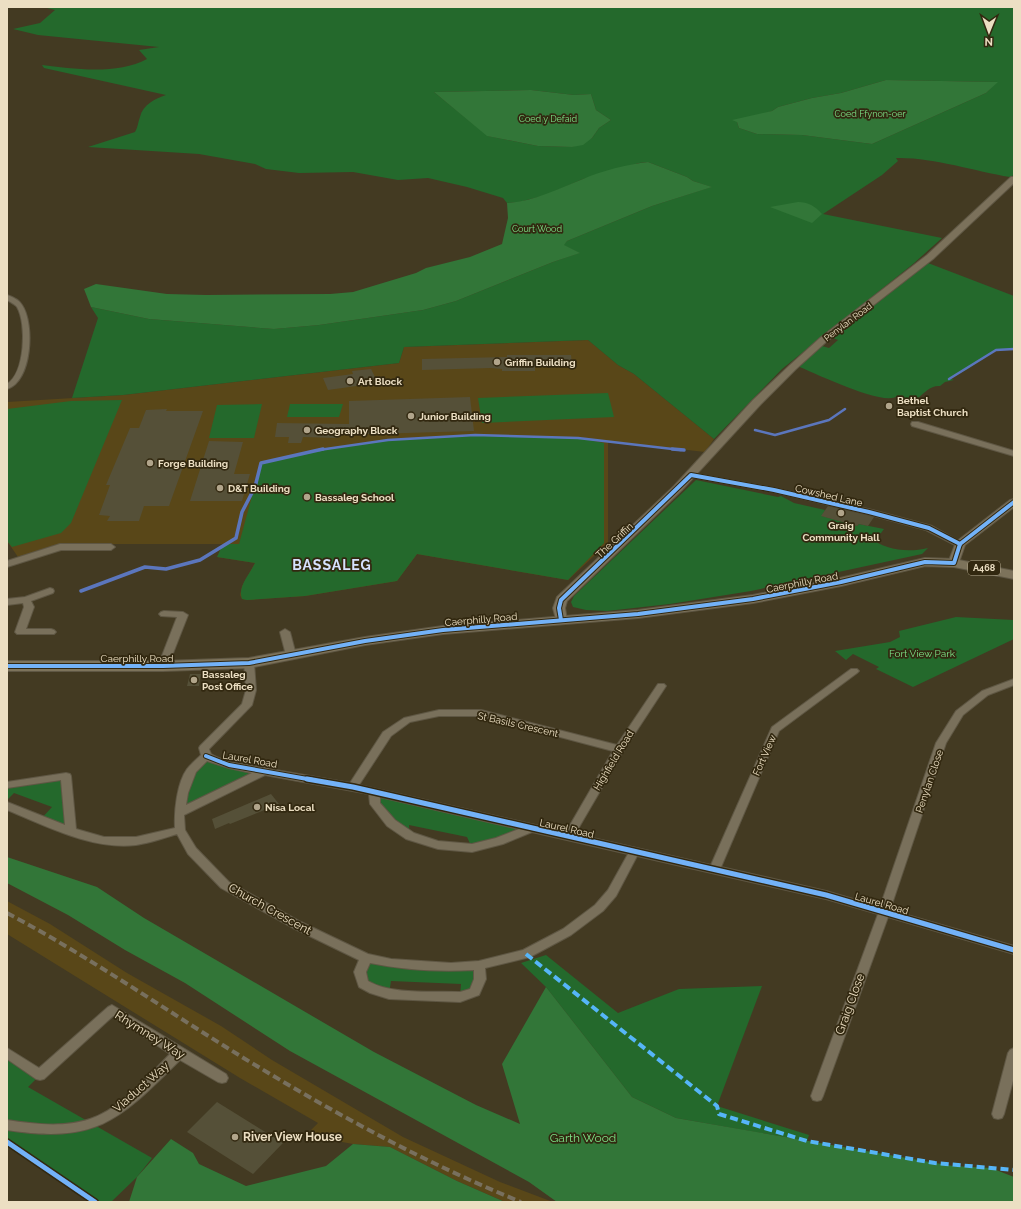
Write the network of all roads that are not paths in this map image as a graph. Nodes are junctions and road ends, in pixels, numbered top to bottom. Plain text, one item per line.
1 (1014, 179) edge
2 (7, 297) edge
3 (7, 387) edge
4 (915, 424) dead end
5 (1014, 454) edge
6 (691, 475) junction
7 (1014, 502) edge
8 (960, 544) junction
9 (111, 547) dead end
10 (954, 563) junction
11 (7, 564) edge
12 (1014, 575) edge
13 (50, 591) dead end
14 (26, 600) junction
15 (7, 602) edge
16 (164, 614) dead end
17 (561, 620) junction
18 (51, 632) dead end
19 (285, 632) dead end
20 (292, 655) junction
21 (249, 663) junction
22 (7, 666) edge
23 (163, 666) junction
24 (854, 671) dead end
25 (1014, 682) edge
26 (661, 686) dead end
27 (619, 749) junction
28 (206, 756) junction
29 (266, 770) junction
30 (7, 785) edge
31 (353, 787) junction
32 (374, 792) junction
33 (7, 806) edge
34 (179, 813) junction
35 (531, 828) junction
36 (180, 830) junction
37 (71, 831) junction
38 (568, 836) junction
39 (634, 852) junction
40 (714, 870) junction
41 (884, 912) junction
42 (1014, 950) edge
43 (366, 958) junction
44 (479, 965) junction
45 (7, 1053) edge
46 (1014, 1053) edge
47 (179, 1054) junction
48 (222, 1078) dead end
49 (817, 1096) dead end
50 (998, 1114) dead end
51 (7, 1125) edge

1 - 6 street, Penylan Road
2 - 3 street
4 - 5 street
6 - 8 street, Cowshed Lane
6 - 17 street, The Griffin
7 - 8 street
8 - 10 street
9 - 11 street
10 - 12 main road, Caerphilly Road / A468
10 - 17 main road, Caerphilly Road / A468
13 - 14 street
14 - 15 street
14 - 18 street
16 - 23 street
17 - 20 main road, Caerphilly Road / A468
19 - 20 street
20 - 21 main road, Caerphilly Road / A468
21 - 23 main road, Caerphilly Road / A468
21 - 28 street
22 - 23 main road, Caerphilly Road / A468
24 - 40 street, Fort View
25 - 41 street, Penylan Close
26 - 27 street, Highfield Road
27 - 31 street, St Basils Crescent
27 - 38 street, Highfield Road
28 - 29 street, Laurel Road
28 - 34 street, Church Crescent
29 - 31 street, Laurel Road
29 - 34 street, Laurel Road
30 - 37 street
31 - 32 street, Laurel Road
32 - 35 street, Laurel Road
32 - 35 street, Laurel Road
33 - 37 street
34 - 36 street, Church Crescent
35 - 38 street, Laurel Road
36 - 37 street
36 - 43 street, Church Crescent
38 - 39 street, Laurel Road
39 - 40 street, Laurel Road
39 - 44 street, Church Crescent
40 - 41 street, Laurel Road
41 - 42 street, Laurel Road
41 - 49 street, Graig Close
43 - 44 street, Church Crescent
43 - 44 street
45 - 47 street, Rhymney Way
46 - 50 street
47 - 48 street, Rhymney Way
47 - 51 street, Viaduct Way

